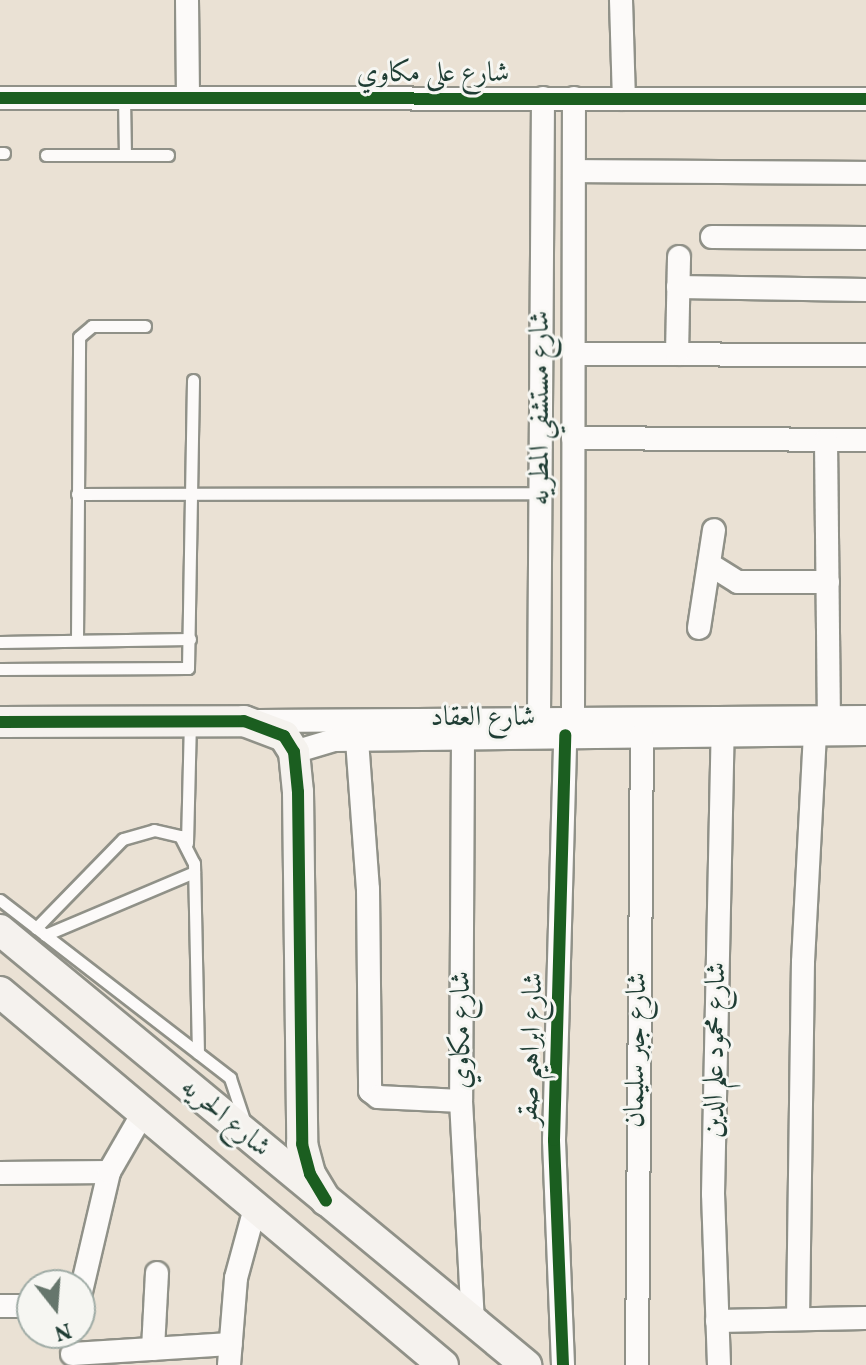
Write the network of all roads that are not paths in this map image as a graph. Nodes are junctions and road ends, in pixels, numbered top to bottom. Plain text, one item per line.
1 (187, 0) edge
2 (621, 0) edge
3 (0, 98) edge
4 (124, 98) junction
5 (188, 98) junction
6 (543, 98) junction
7 (574, 98) junction
8 (624, 99) junction
9 (866, 99) edge
10 (46, 155) dead end
11 (125, 155) junction
12 (168, 155) dead end
13 (574, 171) junction
14 (866, 173) edge
15 (712, 237) dead end
16 (866, 238) edge
17 (679, 257) dead end
18 (678, 287) junction
19 (866, 290) edge
20 (145, 326) dead end
21 (574, 354) junction
22 (677, 354) junction
23 (866, 355) edge
24 (193, 380) dead end
25 (573, 438) junction
26 (826, 440) junction
27 (866, 440) edge
28 (540, 493) junction
29 (77, 494) junction
30 (192, 494) junction
31 (714, 530) dead end
32 (709, 564) junction
33 (828, 582) junction
34 (699, 628) dead end
35 (190, 639) junction
36 (77, 640) junction
37 (0, 642) edge
38 (0, 669) edge
39 (866, 717) edge
40 (539, 718) junction
41 (244, 721) junction
42 (0, 722) edge
43 (191, 722) junction
44 (569, 726) junction
45 (822, 726) junction
46 (866, 734) edge
47 (642, 735) junction
48 (723, 735) junction
49 (463, 738) junction
50 (357, 740) junction
51 (294, 752) junction
52 (187, 843) junction
53 (194, 872) junction
54 (0, 900) edge
55 (0, 930) edge
56 (41, 931) junction
57 (3, 994) edge
58 (198, 1053) junction
59 (461, 1101) junction
60 (143, 1113) junction
61 (246, 1135) junction
62 (109, 1172) junction
63 (0, 1173) edge
64 (326, 1201) junction
65 (255, 1208) junction
66 (86, 1269) edge
67 (157, 1273) dead end
68 (866, 1318) edge
69 (798, 1319) junction
70 (717, 1321) junction
71 (473, 1323) junction
72 (153, 1349) junction
73 (73, 1351) edge
74 (230, 1355) edge
75 (443, 1365) edge
76 (526, 1365) edge
77 (563, 1365) edge
78 (637, 1365) edge
79 (719, 1365) edge

1 - 5 street
2 - 8 street
3 - 4 street, شارع على مكاوي
4 - 5 street, شارع على مكاوي
4 - 11 lane
5 - 6 street, شارع على مكاوي
6 - 7 street, شارع على مكاوي
6 - 28 street, شارع مستشفي المطريه
7 - 8 street, شارع على مكاوي
7 - 13 street, شارع مستشفي المطريه
8 - 9 street, شارع على مكاوي
10 - 11 lane
11 - 12 lane
13 - 14 street
13 - 21 street, شارع مستشفي المطريه
15 - 16 street
17 - 18 street
18 - 19 street
18 - 22 street
20 - 29 lane
21 - 22 street
21 - 25 street, شارع مستشفي المطريه
22 - 23 street
24 - 30 lane
25 - 26 street
25 - 44 street, شارع مستشفي المطريه
26 - 27 street
26 - 33 street
28 - 30 lane
28 - 40 street, شارع مستشفي المطريه
29 - 30 lane
29 - 36 lane
30 - 35 lane
31 - 32 street
32 - 33 street
32 - 34 street
33 - 45 street
35 - 36 lane
35 - 38 lane
36 - 37 lane
39 - 45 street, شارع العقاد
40 - 41 street, شارع العقاد
40 - 44 street, شارع العقاد
41 - 43 main road
41 - 51 main road
42 - 43 main road
43 - 52 lane
44 - 45 street, شارع العقاد
44 - 47 street, شارع العقاد
44 - 49 street, شارع العقاد
44 - 77 street, شارع ابراهيم صقر
45 - 46 street, شارع العقاد
45 - 48 street, شارع العقاد
45 - 69 street
47 - 48 street, شارع العقاد
47 - 78 street, شارع جبر سليمان
48 - 70 street, شارع محمود علم الدين
49 - 50 street, شارع العقاد
49 - 59 street, شارع مكاوي
50 - 51 street, شارع العقاد
50 - 59 street
51 - 64 main road
52 - 53 lane
52 - 56 lane
53 - 56 lane
53 - 58 lane
54 - 56 lane
55 - 61 main road, شارع الحريه
56 - 58 lane
57 - 60 main road, شارع الحريه
58 - 61 lane
59 - 71 street, شارع مكاوي
60 - 62 street
60 - 65 main road, شارع الحريه
61 - 64 main road, شارع الحريه
62 - 63 street
62 - 66 street
64 - 71 main road, شارع الحريه
65 - 74 street
65 - 75 main road, شارع الحريه
67 - 72 street
68 - 69 street
69 - 70 street
70 - 79 street, شارع محمود علم الدين
71 - 76 main road, شارع الحريه
72 - 73 street
72 - 74 street

